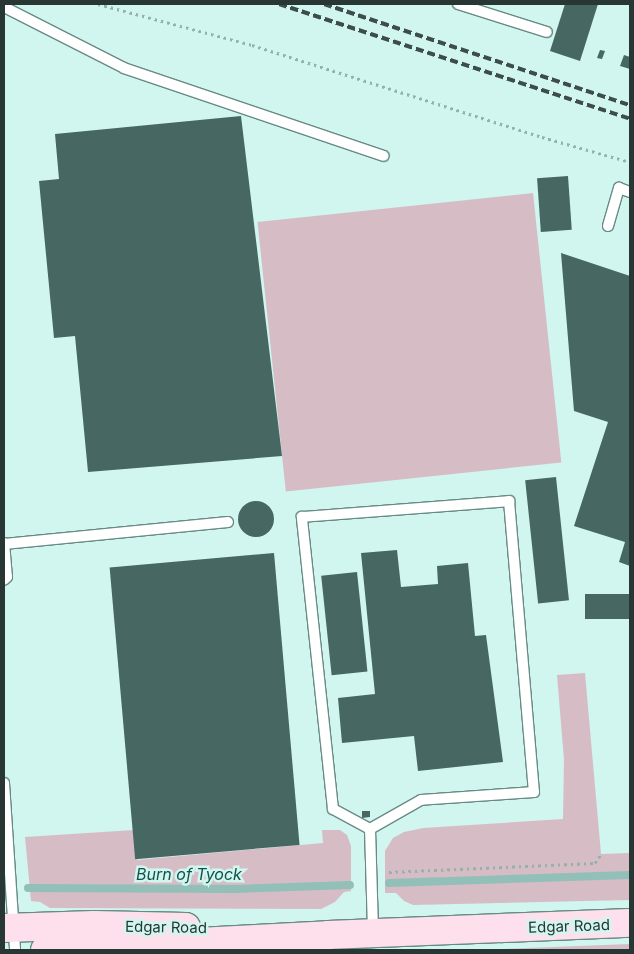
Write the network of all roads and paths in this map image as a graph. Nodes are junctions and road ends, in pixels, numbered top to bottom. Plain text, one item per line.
1 (98, 4) edge
2 (458, 4) edge
3 (4, 7) edge
4 (547, 32) dead end
5 (384, 156) dead end
6 (630, 162) edge
7 (630, 192) edge
8 (608, 226) dead end
9 (228, 522) dead end
10 (4, 543) edge
11 (4, 580) edge
12 (4, 783) edge
13 (370, 830) junction
14 (601, 854) dead end
15 (371, 873) junction
16 (630, 923) edge
17 (373, 934) junction
18 (11, 935) edge
19 (105, 941) edge
20 (45, 950) edge

1 - 6 path
2 - 4 lane
3 - 5 lane
7 - 8 lane
9 - 10 lane
10 - 11 lane
12 - 18 lane
13 - 13 lane
13 - 15 lane
14 - 15 path
15 - 17 lane
16 - 17 street, Edgar Road
17 - 19 street, Edgar Road
18 - 19 street, Edgar Road
19 - 20 street, Edgar Road

